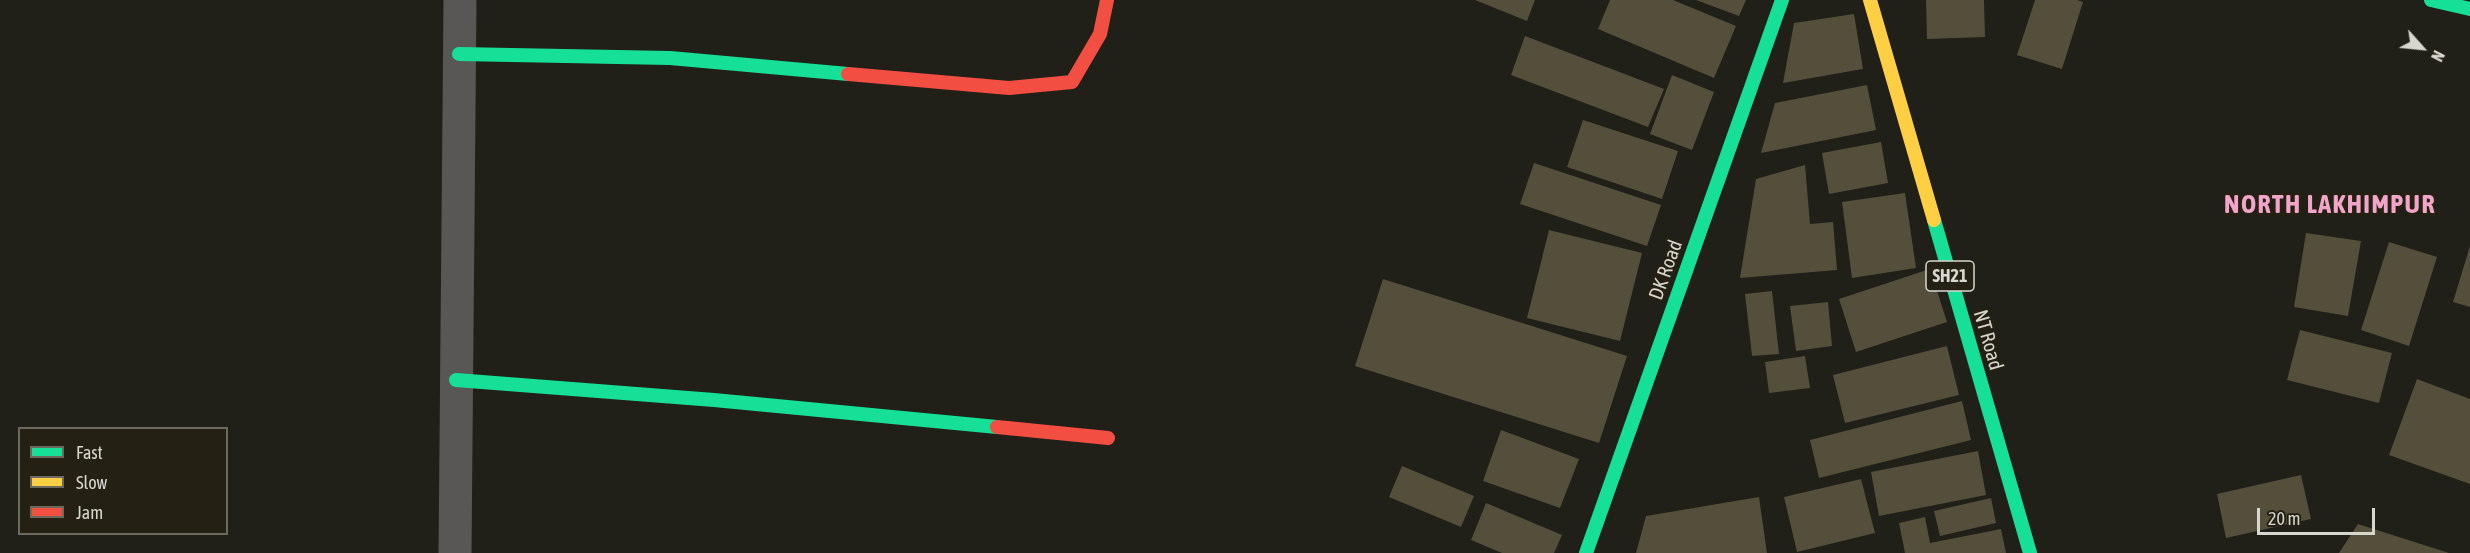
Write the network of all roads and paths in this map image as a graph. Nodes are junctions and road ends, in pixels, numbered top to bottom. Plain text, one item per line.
1 (460, 0) edge
2 (1107, 0) edge
3 (1782, 0) edge
4 (1870, 0) edge
5 (2432, 0) edge
6 (2470, 9) edge
7 (459, 54) junction
8 (456, 380) junction
9 (1108, 438) dead end
10 (455, 553) edge
11 (1586, 553) edge
12 (2030, 553) edge

1 - 7 street
2 - 7 street
3 - 11 street, DK Road
4 - 12 street, NT Road / SH21
5 - 6 street
7 - 8 street
8 - 9 street
8 - 10 street

